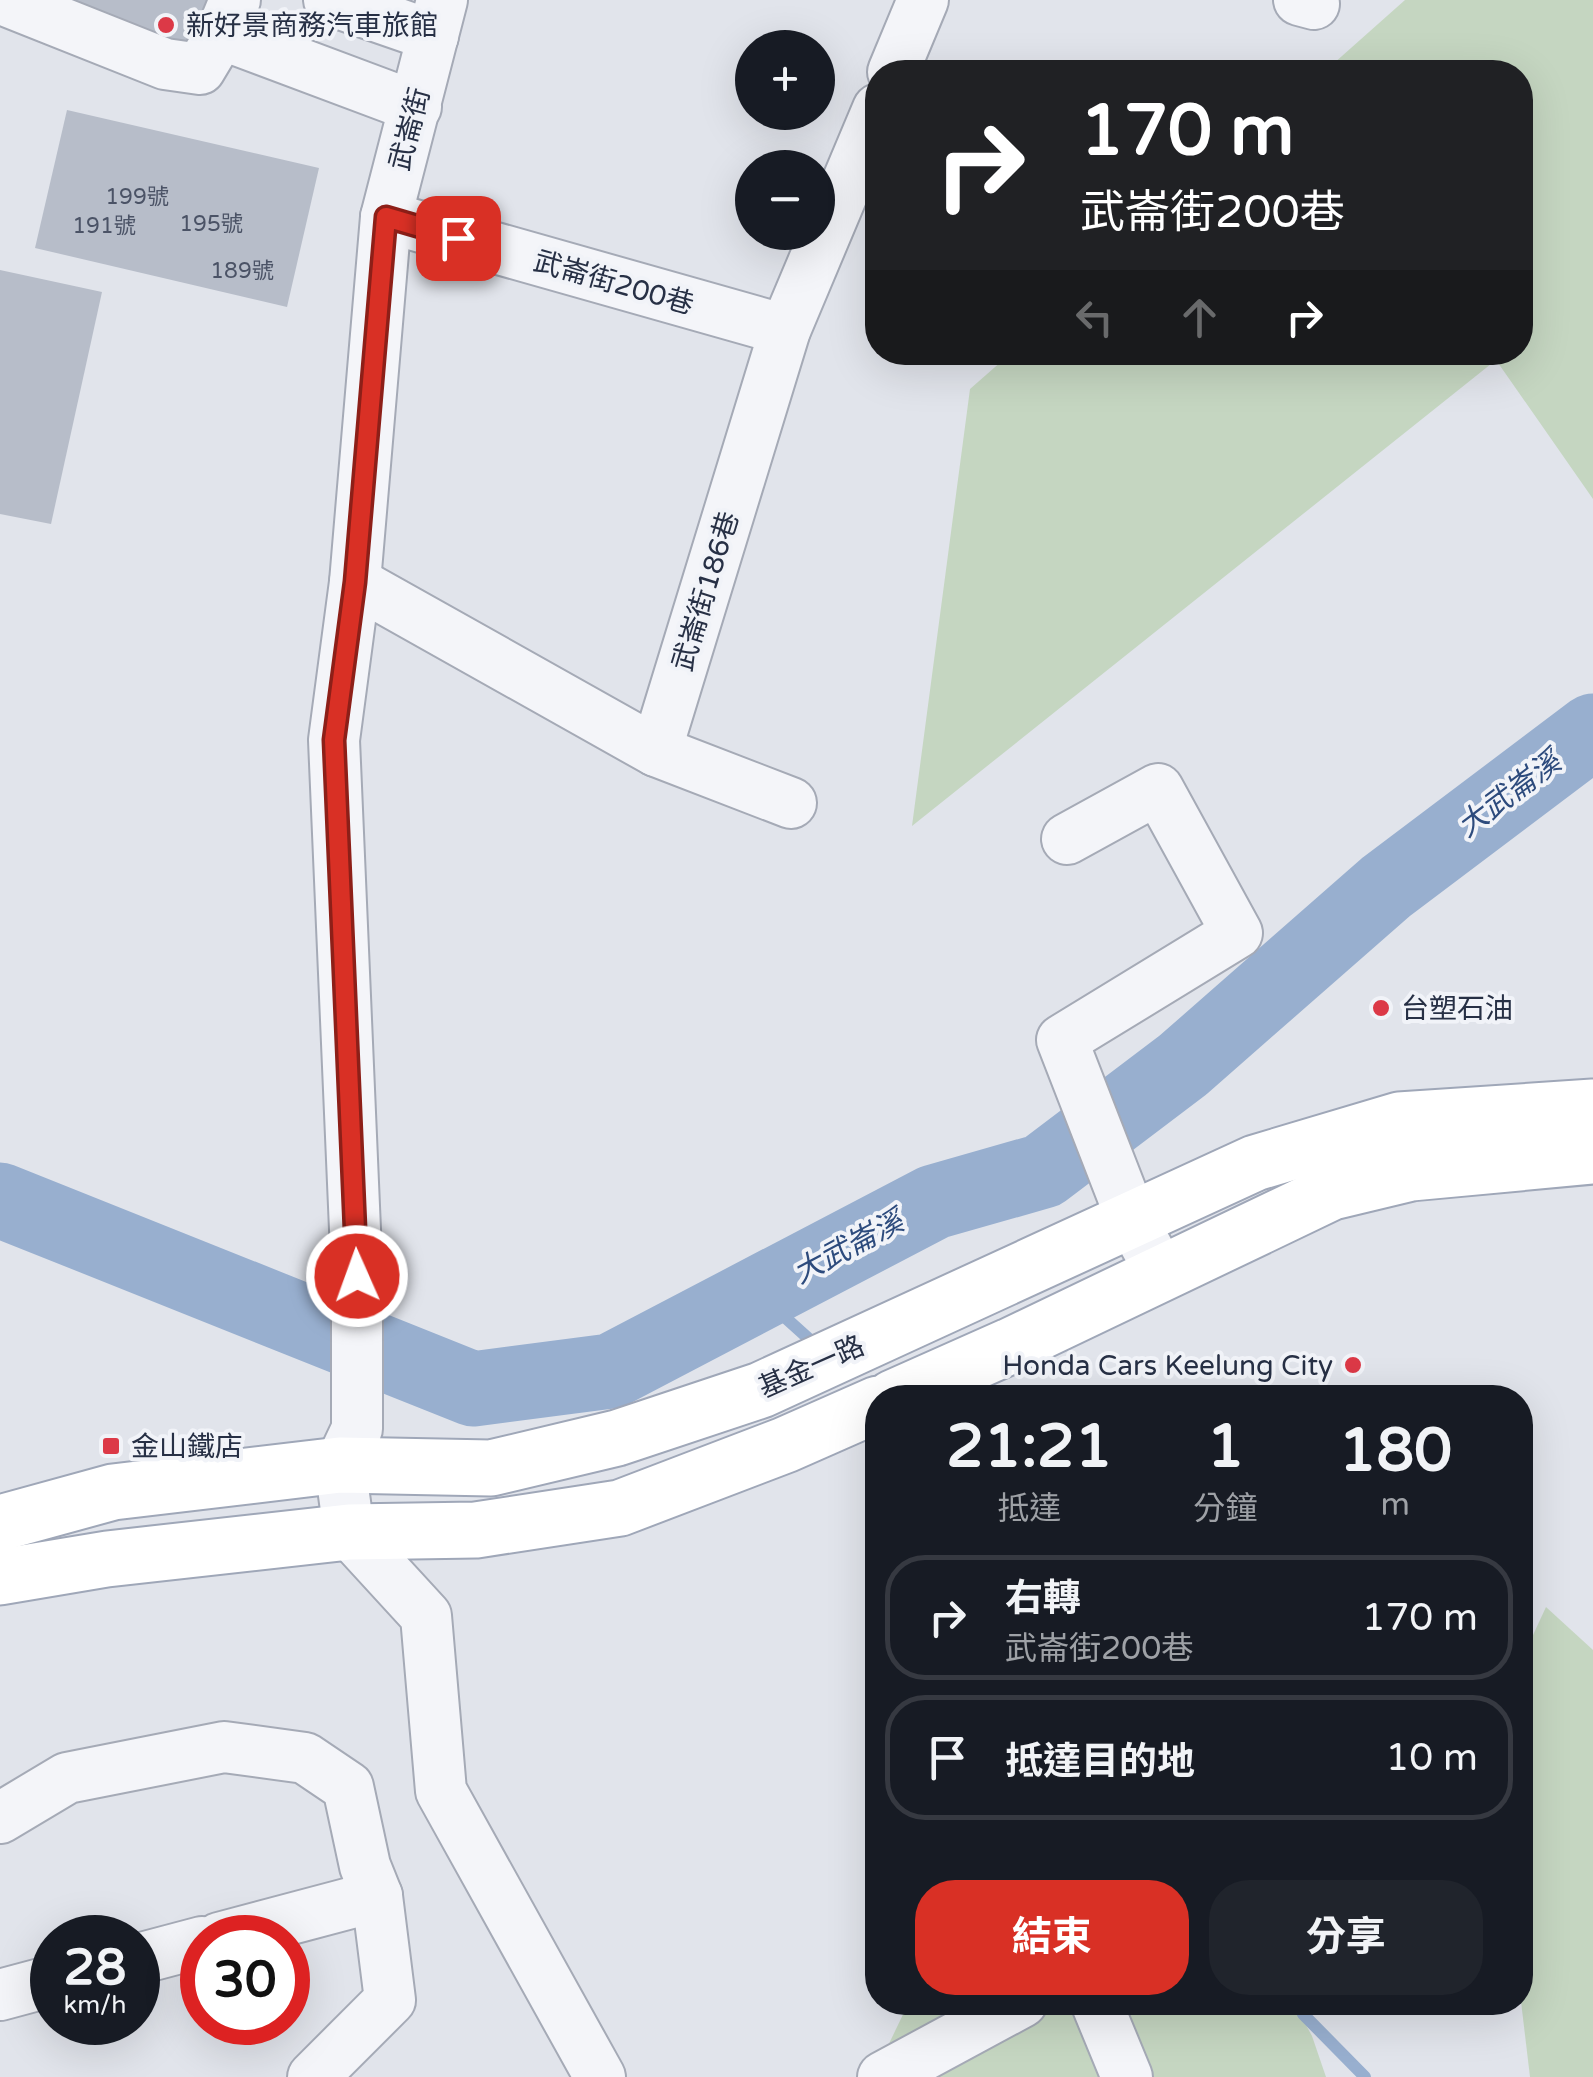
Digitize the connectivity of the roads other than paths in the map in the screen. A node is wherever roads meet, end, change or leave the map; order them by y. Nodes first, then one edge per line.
1 (4, 0) edge
2 (328, 0) edge
3 (923, 0) edge
4 (228, 17) edge
5 (437, 18) edge
6 (897, 60) edge
7 (416, 107) junction
8 (865, 139) edge
9 (386, 217) junction
10 (785, 330) junction
11 (355, 582) junction
12 (656, 751) junction
13 (792, 803) dead end
14 (1066, 839) dead end
15 (1593, 1107) edge
16 (1593, 1156) edge
17 (1132, 1220) junction
18 (1161, 1274) junction
19 (921, 1385) edge
20 (865, 1410) edge
21 (348, 1447) junction
22 (0, 1523) edge
23 (349, 1532) junction
24 (0, 1578) edge
25 (0, 1818) edge
26 (377, 1896) junction
27 (306, 1915) edge
28 (30, 1988) edge
29 (0, 1995) edge
30 (998, 2015) edge
31 (1102, 2015) edge
32 (313, 2077) edge
33 (600, 2077) edge
34 (883, 2077) edge
35 (1128, 2077) edge

1 - 4 street
2 - 5 street
3 - 6 street
4 - 7 street
5 - 7 street, 武崙街
7 - 9 street, 武崙街
8 - 10 street, 武崙街186巷
9 - 10 street, 武崙街200巷
9 - 11 street, 武崙街
10 - 12 street, 武崙街186巷
11 - 12 street
11 - 21 street, 武崙街
12 - 13 street
14 - 17 street
15 - 17 main road, 基金一路
16 - 18 main road
17 - 18 street
17 - 21 main road, 基金一路
18 - 19 main road
20 - 23 main road
21 - 22 main road, 基金一路
21 - 23 street, 武崙街
23 - 24 main road
23 - 33 street
25 - 26 street
26 - 27 street
26 - 32 street
28 - 29 street
30 - 34 street
31 - 35 street

